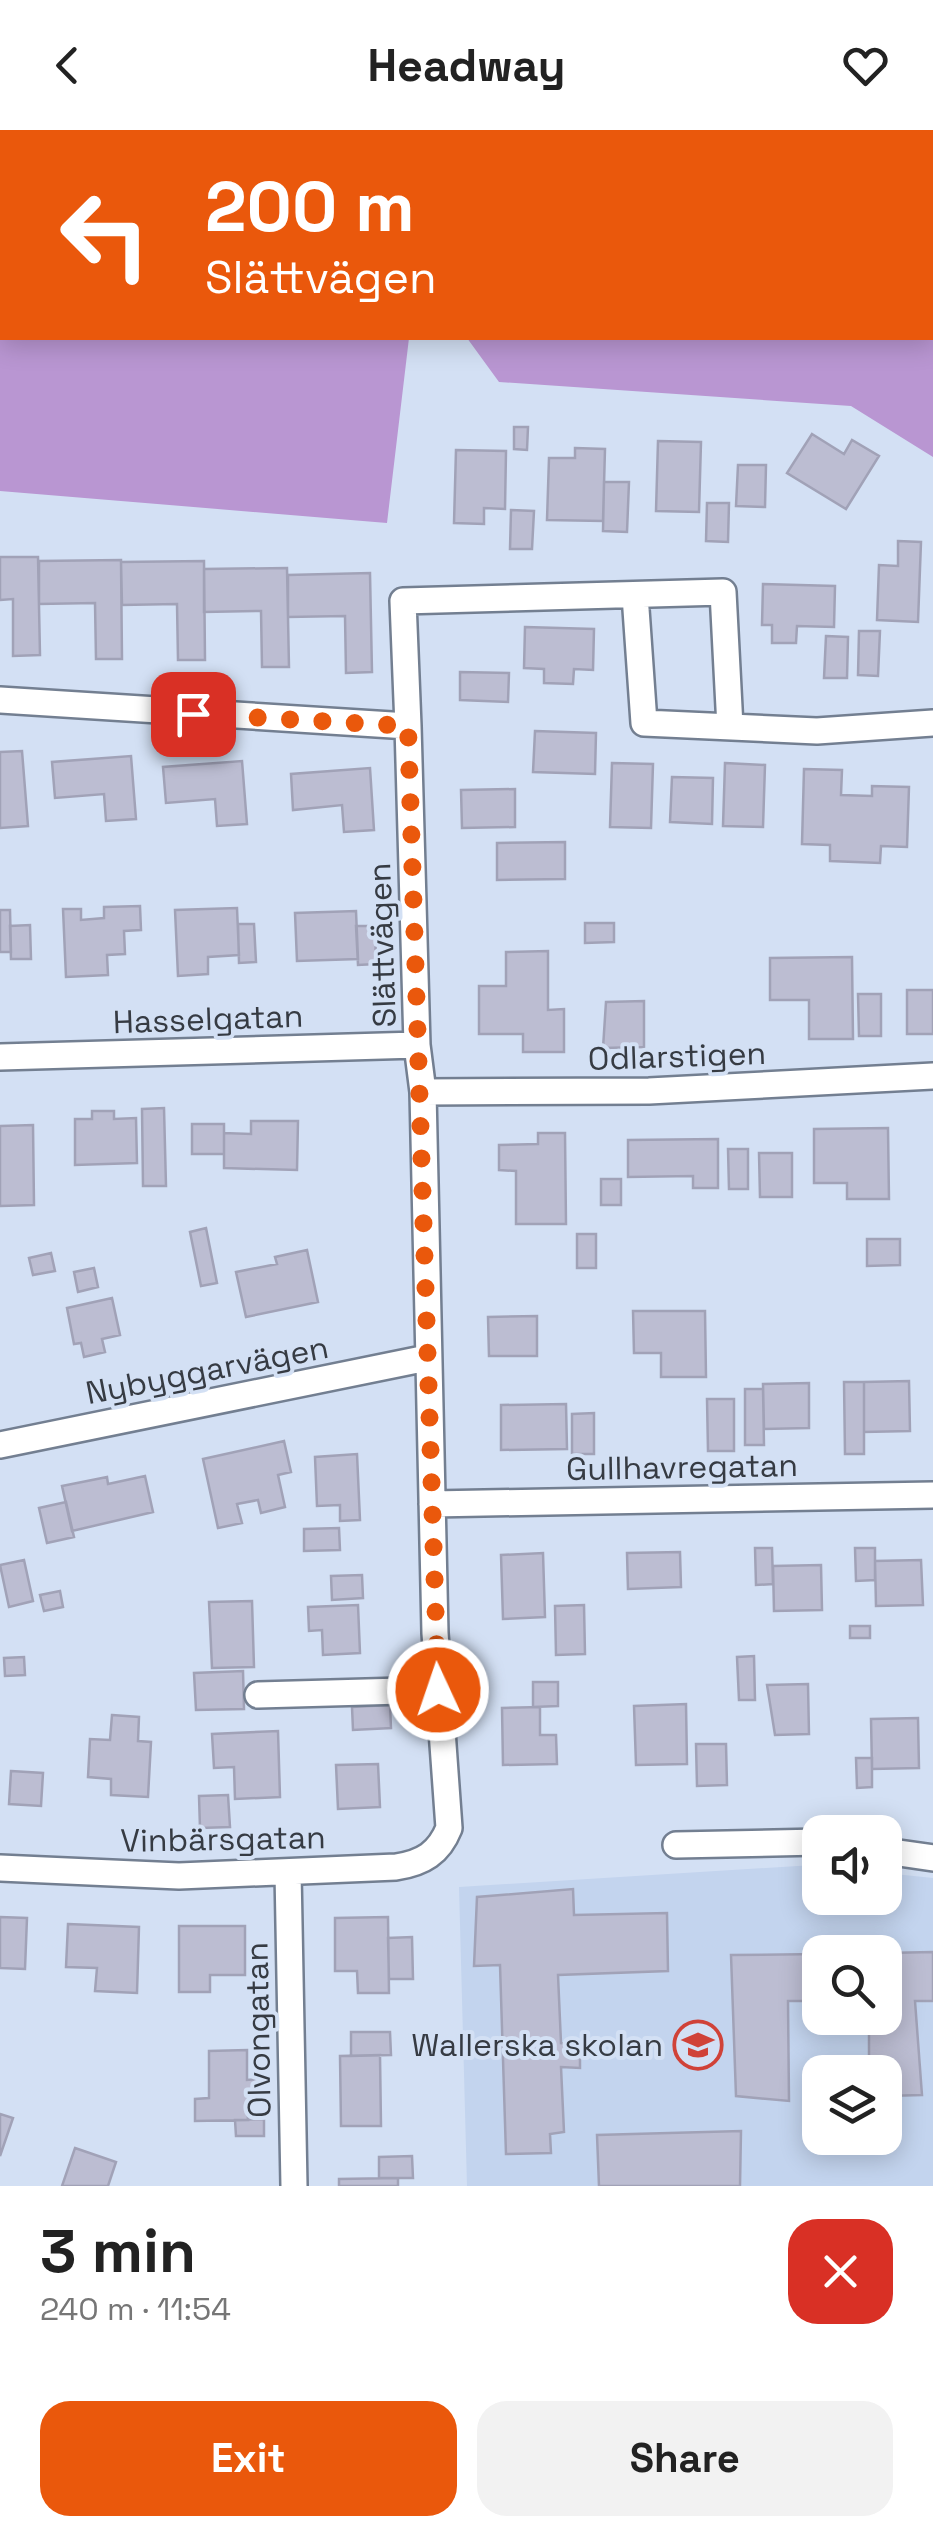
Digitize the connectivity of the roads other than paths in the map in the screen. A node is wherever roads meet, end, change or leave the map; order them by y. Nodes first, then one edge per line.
1 (635, 594) junction
2 (0, 700) edge
3 (933, 723) edge
4 (408, 726) junction
5 (730, 728) junction
6 (417, 1045) junction
7 (0, 1057) edge
8 (933, 1076) edge
9 (422, 1092) junction
10 (428, 1358) junction
11 (0, 1446) edge
12 (933, 1496) edge
13 (432, 1504) junction
14 (438, 1690) junction
15 (258, 1694) dead end
16 (802, 1842) edge
17 (676, 1844) dead end
18 (441, 1846) joint
19 (902, 1853) edge
20 (933, 1858) edge
21 (0, 1868) edge
22 (288, 1872) junction
23 (294, 2186) edge

1 - 4 street, Slättvägen
1 - 5 street
1 - 5 street
2 - 4 street
3 - 5 street
4 - 6 street, Slättvägen
6 - 7 street, Hasselgatan
6 - 9 street, Slättvägen
8 - 9 street, Odlarstigen
9 - 10 street, Slättvägen
10 - 11 street, Nybyggarvägen
10 - 13 street, Slättvägen
12 - 13 street, Gullhavregatan
13 - 14 street, Slättvägen
14 - 15 street
14 - 18 street, Slättvägen
16 - 17 street
18 - 22 street, Vinbärsgatan
19 - 20 street
21 - 22 street, Vinbärsgatan
22 - 23 street, Olvongatan

